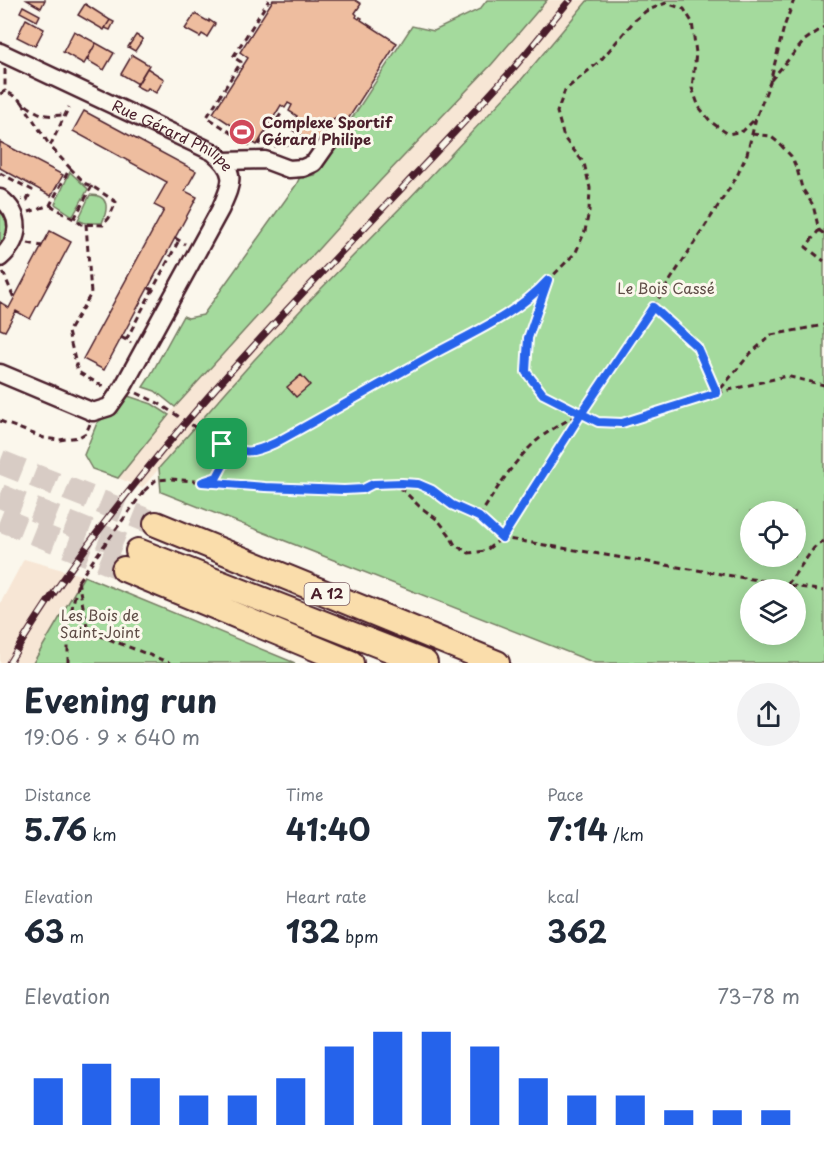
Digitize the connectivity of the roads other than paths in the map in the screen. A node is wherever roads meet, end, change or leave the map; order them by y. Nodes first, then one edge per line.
1 (2, 58) edge
2 (340, 126) dead end
3 (224, 161) junction
4 (0, 198) edge
5 (1, 263) edge
6 (0, 373) edge
7 (156, 524) tunnel mouth
8 (351, 663) edge
9 (425, 663) edge
10 (497, 663) edge

1 - 3 street, Rue Gérard Philipe
2 - 3 street
3 - 6 street, Rue Gérard Philipe
4 - 5 street
7 - 10 highway, A 12
8 - 9 highway, A 12

